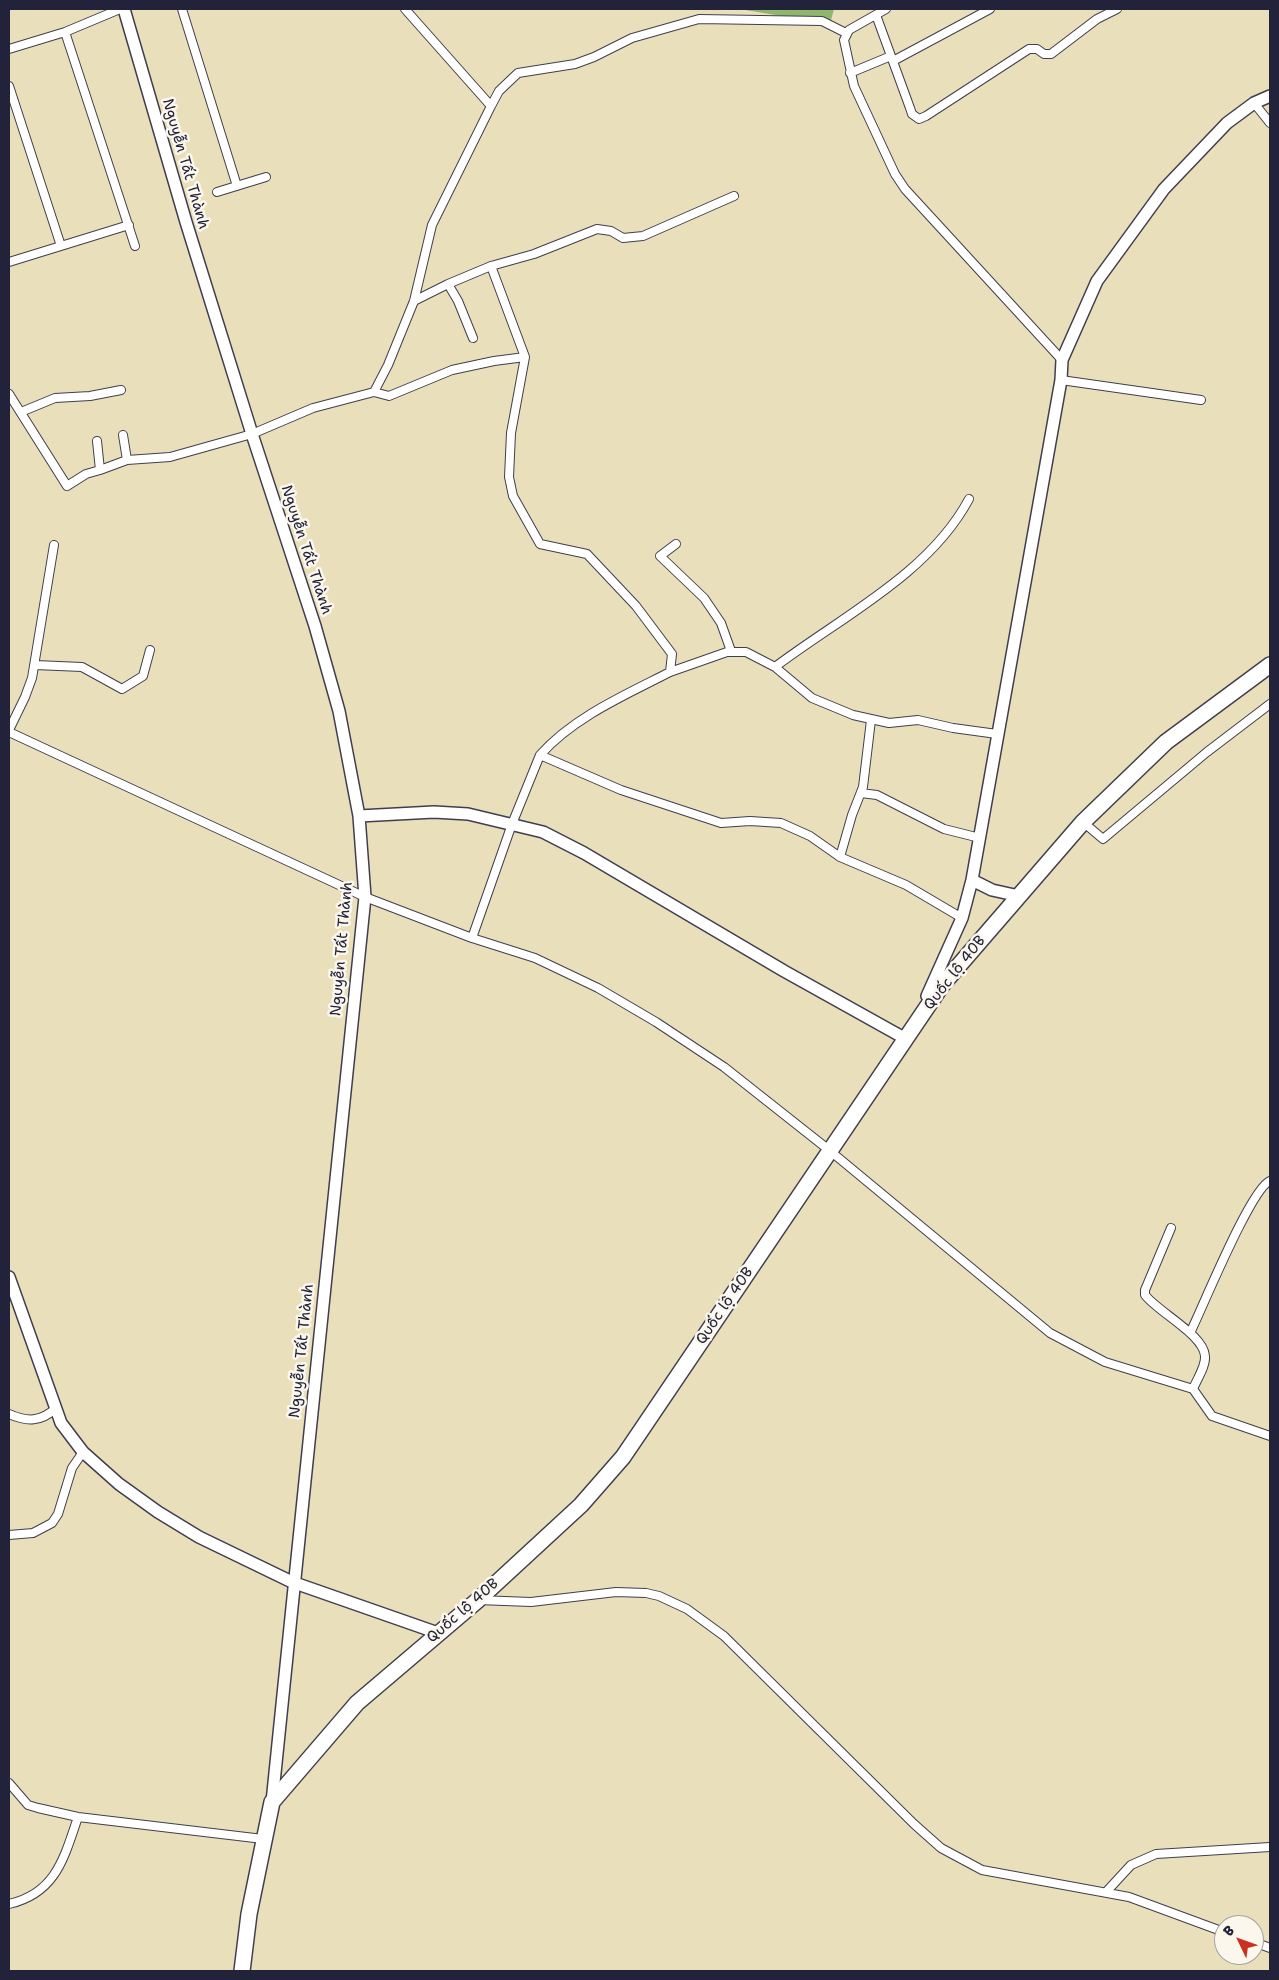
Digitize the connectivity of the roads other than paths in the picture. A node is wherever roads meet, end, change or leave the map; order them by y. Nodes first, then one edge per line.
1 (122, 9) edge
2 (182, 9) edge
3 (405, 9) edge
4 (886, 9) edge
5 (990, 9) edge
6 (1096, 9) edge
7 (1118, 9) edge
8 (876, 15) junction
9 (1101, 17) junction
10 (65, 32) junction
11 (846, 33) junction
12 (9, 49) edge
13 (892, 59) junction
14 (850, 73) junction
15 (9, 86) edge
16 (1270, 96) edge
17 (1254, 103) junction
18 (491, 106) junction
19 (1270, 123) edge
20 (266, 177) dead end
21 (237, 186) junction
22 (216, 192) dead end
23 (734, 196) dead end
24 (129, 225) junction
25 (61, 246) junction
26 (136, 246) dead end
27 (9, 262) edge
28 (491, 266) junction
29 (448, 284) junction
30 (414, 301) junction
31 (473, 338) dead end
32 (526, 357) junction
33 (1062, 360) junction
34 (1061, 380) junction
35 (121, 390) dead end
36 (374, 392) junction
37 (9, 394) edge
38 (1201, 400) dead end
39 (21, 412) junction
40 (252, 434) junction
41 (123, 435) dead end
42 (97, 441) dead end
43 (127, 460) junction
44 (100, 470) junction
45 (968, 499) dead end
46 (676, 544) dead end
47 (54, 545) dead end
48 (150, 650) dead end
49 (731, 652) junction
50 (35, 665) junction
51 (1270, 665) edge
52 (775, 667) junction
53 (670, 672) junction
54 (1270, 704) edge
55 (870, 720) junction
56 (9, 728) edge
57 (997, 734) junction
58 (540, 755) junction
59 (861, 793) junction
60 (359, 816) junction
61 (1084, 822) junction
62 (512, 824) junction
63 (980, 838) junction
64 (840, 857) junction
65 (972, 880) junction
66 (1019, 896) junction
67 (365, 897) junction
68 (962, 918) junction
69 (472, 938) junction
70 (906, 1039) junction
71 (829, 1150) junction
72 (1270, 1181) edge
73 (1171, 1228) dead end
74 (9, 1277) edge
75 (1190, 1334) junction
76 (1193, 1389) junction
77 (56, 1408) junction
78 (9, 1414) edge
79 (1270, 1436) edge
80 (82, 1452) junction
81 (9, 1535) edge
82 (292, 1582) junction
83 (478, 1600) junction
84 (438, 1633) junction
85 (9, 1783) edge
86 (272, 1802) junction
87 (78, 1817) junction
88 (263, 1839) junction
89 (1270, 1847) edge
90 (1107, 1891) junction
91 (9, 1904) edge
92 (1214, 1928) edge
93 (242, 1971) edge

1 - 10 street
1 - 40 main road, Nguyễn Tất Thành
2 - 21 street
3 - 18 street
4 - 8 street
5 - 13 street
6 - 9 street
7 - 9 street
8 - 11 street
8 - 13 street
9 - 13 street
10 - 12 street
10 - 24 street
11 - 14 street
11 - 18 street
13 - 14 street
14 - 33 street
15 - 25 street
16 - 17 main road
17 - 19 street
17 - 33 main road
18 - 30 street
20 - 21 street
21 - 22 street
23 - 28 street
24 - 25 street
24 - 26 street
25 - 27 street
28 - 29 street
28 - 32 street
29 - 30 street
29 - 31 street
30 - 36 street
32 - 36 street
32 - 53 street
33 - 34 main road
34 - 38 street
34 - 57 main road
35 - 39 street
36 - 40 street
37 - 39 street
39 - 44 street
40 - 43 street
40 - 60 main road, Nguyễn Tất Thành
41 - 43 street
42 - 44 street
43 - 44 street
45 - 52 street
46 - 49 street
47 - 50 street
48 - 50 street
49 - 52 street
49 - 53 street
50 - 56 street
51 - 61 highway, Quốc lộ 40B
52 - 55 street
53 - 58 street
54 - 61 street
55 - 57 street
55 - 59 street
56 - 67 street
57 - 63 main road
58 - 62 street
58 - 64 street
59 - 63 street
59 - 64 street
60 - 62 main road
60 - 67 main road, Nguyễn Tất Thành
61 - 66 highway, Quốc lộ 40B
62 - 69 street
62 - 70 main road
63 - 65 main road
64 - 68 street
65 - 66 main road
65 - 68 main road
66 - 70 highway, Quốc lộ 40B
67 - 69 street
67 - 82 main road, Nguyễn Tất Thành
68 - 70 main road
69 - 71 street
70 - 71 highway, Quốc lộ 40B
71 - 76 street
71 - 83 highway, Quốc lộ 40B
72 - 75 street
73 - 75 street
74 - 77 main road
75 - 76 street
76 - 79 street
77 - 78 street
77 - 80 main road
80 - 81 street
80 - 82 main road
82 - 84 main road
82 - 86 main road, Nguyễn Tất Thành
83 - 84 highway, Quốc lộ 40B
83 - 90 street
84 - 86 highway, Quốc lộ 40B
85 - 87 street
86 - 88 highway, Quốc lộ 40B
87 - 88 street
87 - 91 street
88 - 93 highway, Quốc lộ 40B
89 - 90 street
90 - 92 street

